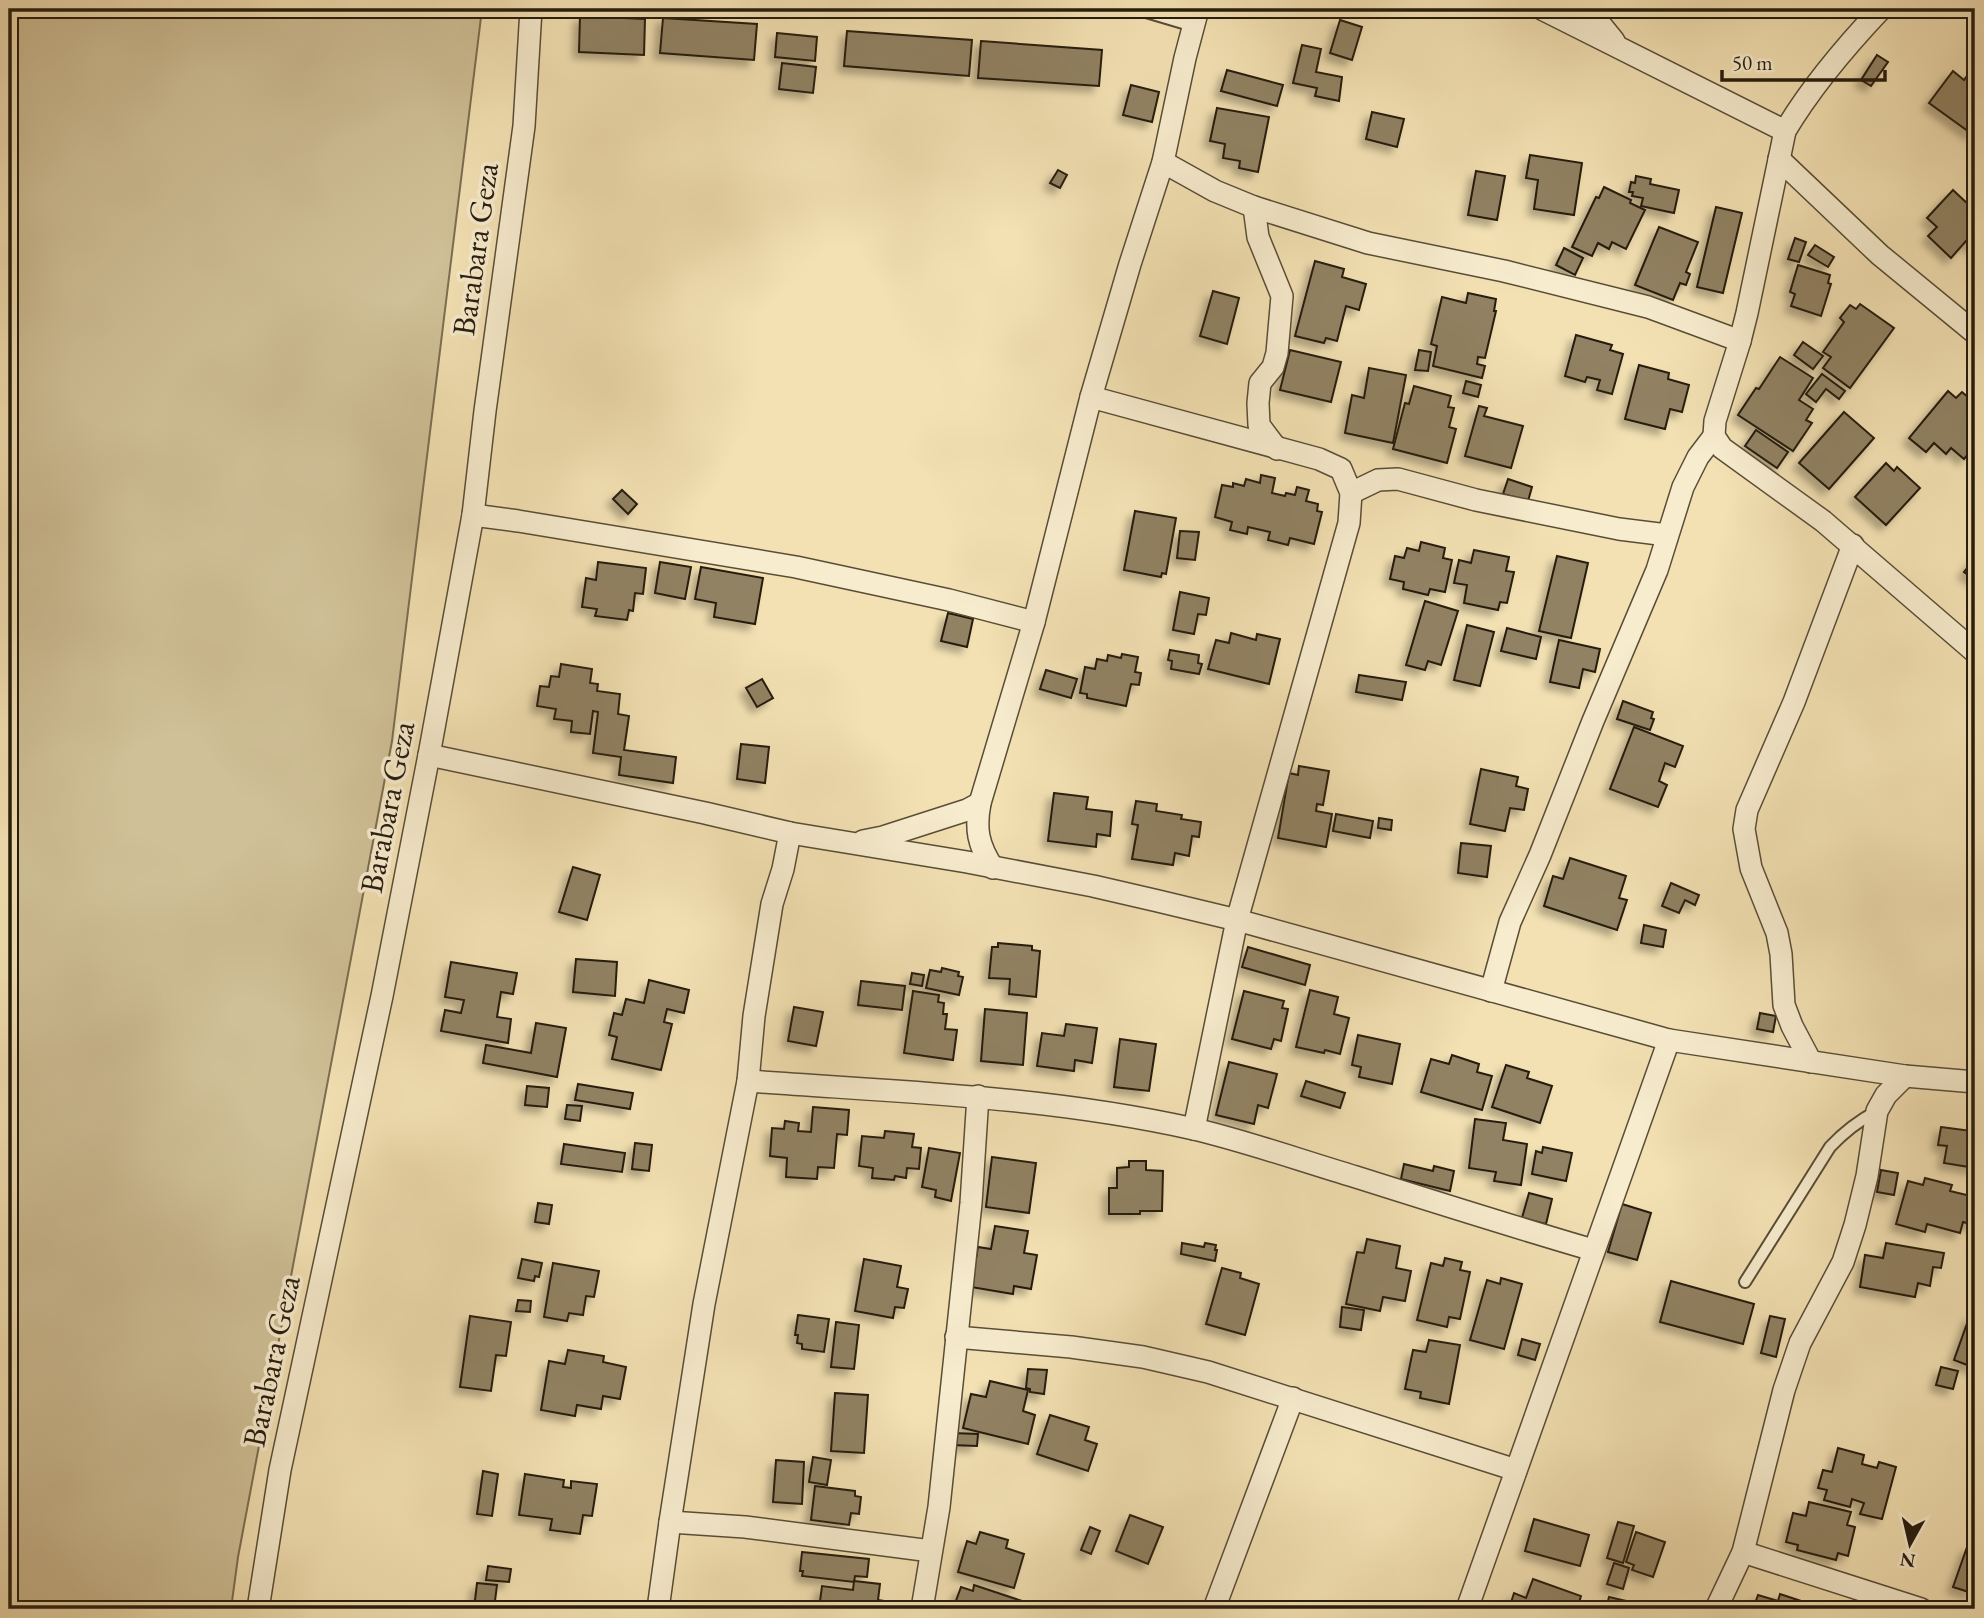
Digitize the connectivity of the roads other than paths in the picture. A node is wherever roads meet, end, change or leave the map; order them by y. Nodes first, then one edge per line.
1 (531, 9) edge
2 (1136, 9) edge
3 (1542, 9) edge
4 (1588, 9) edge
5 (1881, 9) edge
6 (1196, 17) edge
7 (1620, 48) junction
8 (1785, 131) junction
9 (1779, 159) junction
10 (1163, 162) junction
11 (1254, 208) junction
12 (1975, 333) edge
13 (1740, 341) junction
14 (1091, 397) junction
15 (1714, 436) junction
16 (1277, 449) junction
17 (1351, 493) junction
18 (473, 515) junction
19 (1667, 535) junction
20 (1853, 545) junction
21 (1034, 622) junction
22 (1975, 652) edge
23 (429, 755) junction
24 (980, 803) junction
25 (790, 833) junction
26 (851, 843) junction
27 (993, 868) junction
28 (1237, 920) junction
29 (1490, 991) junction
30 (1669, 1040) junction
31 (1811, 1062) junction
32 (1905, 1076) junction
33 (748, 1081) junction
34 (1975, 1082) edge
35 (978, 1096) junction
36 (1877, 1111) junction
37 (1194, 1129) junction
38 (1593, 1250) junction
39 (1745, 1282) dead end
40 (956, 1337) junction
41 (1293, 1398) junction
42 (1516, 1470) junction
43 (670, 1522) junction
44 (931, 1551) junction
45 (1743, 1552) junction
46 (258, 1609) edge
47 (658, 1609) edge
48 (922, 1609) edge
49 (1214, 1609) edge
50 (1467, 1609) edge
51 (1716, 1609) edge
52 (1921, 1609) edge

1 - 18 street, Barabara Geza
2 - 6 lane
3 - 7 street
4 - 7 street
5 - 8 street
6 - 10 street
7 - 8 street
8 - 9 street
9 - 12 street
9 - 13 street
10 - 11 street
10 - 14 street
11 - 13 street
11 - 16 street
13 - 15 street
14 - 16 street
14 - 21 street
15 - 19 street
15 - 20 street
16 - 17 street
17 - 19 street
17 - 28 street
18 - 21 street
18 - 23 street, Barabara Geza
19 - 29 street
20 - 22 street
20 - 31 street
21 - 24 street
23 - 25 street
23 - 46 street, Barabara Geza
24 - 26 street
24 - 27 street
25 - 26 street
25 - 33 street
26 - 27 street
27 - 28 street
28 - 29 street
28 - 37 street
29 - 30 street
30 - 31 street
30 - 38 street
31 - 32 street
32 - 34 street
32 - 36 street
33 - 35 street
33 - 43 street
35 - 37 street
35 - 40 street
36 - 39 lane
36 - 45 street
37 - 38 street
38 - 42 street
40 - 41 street
40 - 44 street
41 - 42 street
41 - 49 street
42 - 50 street
43 - 44 street
43 - 47 street
44 - 48 street
45 - 51 street
45 - 52 street

